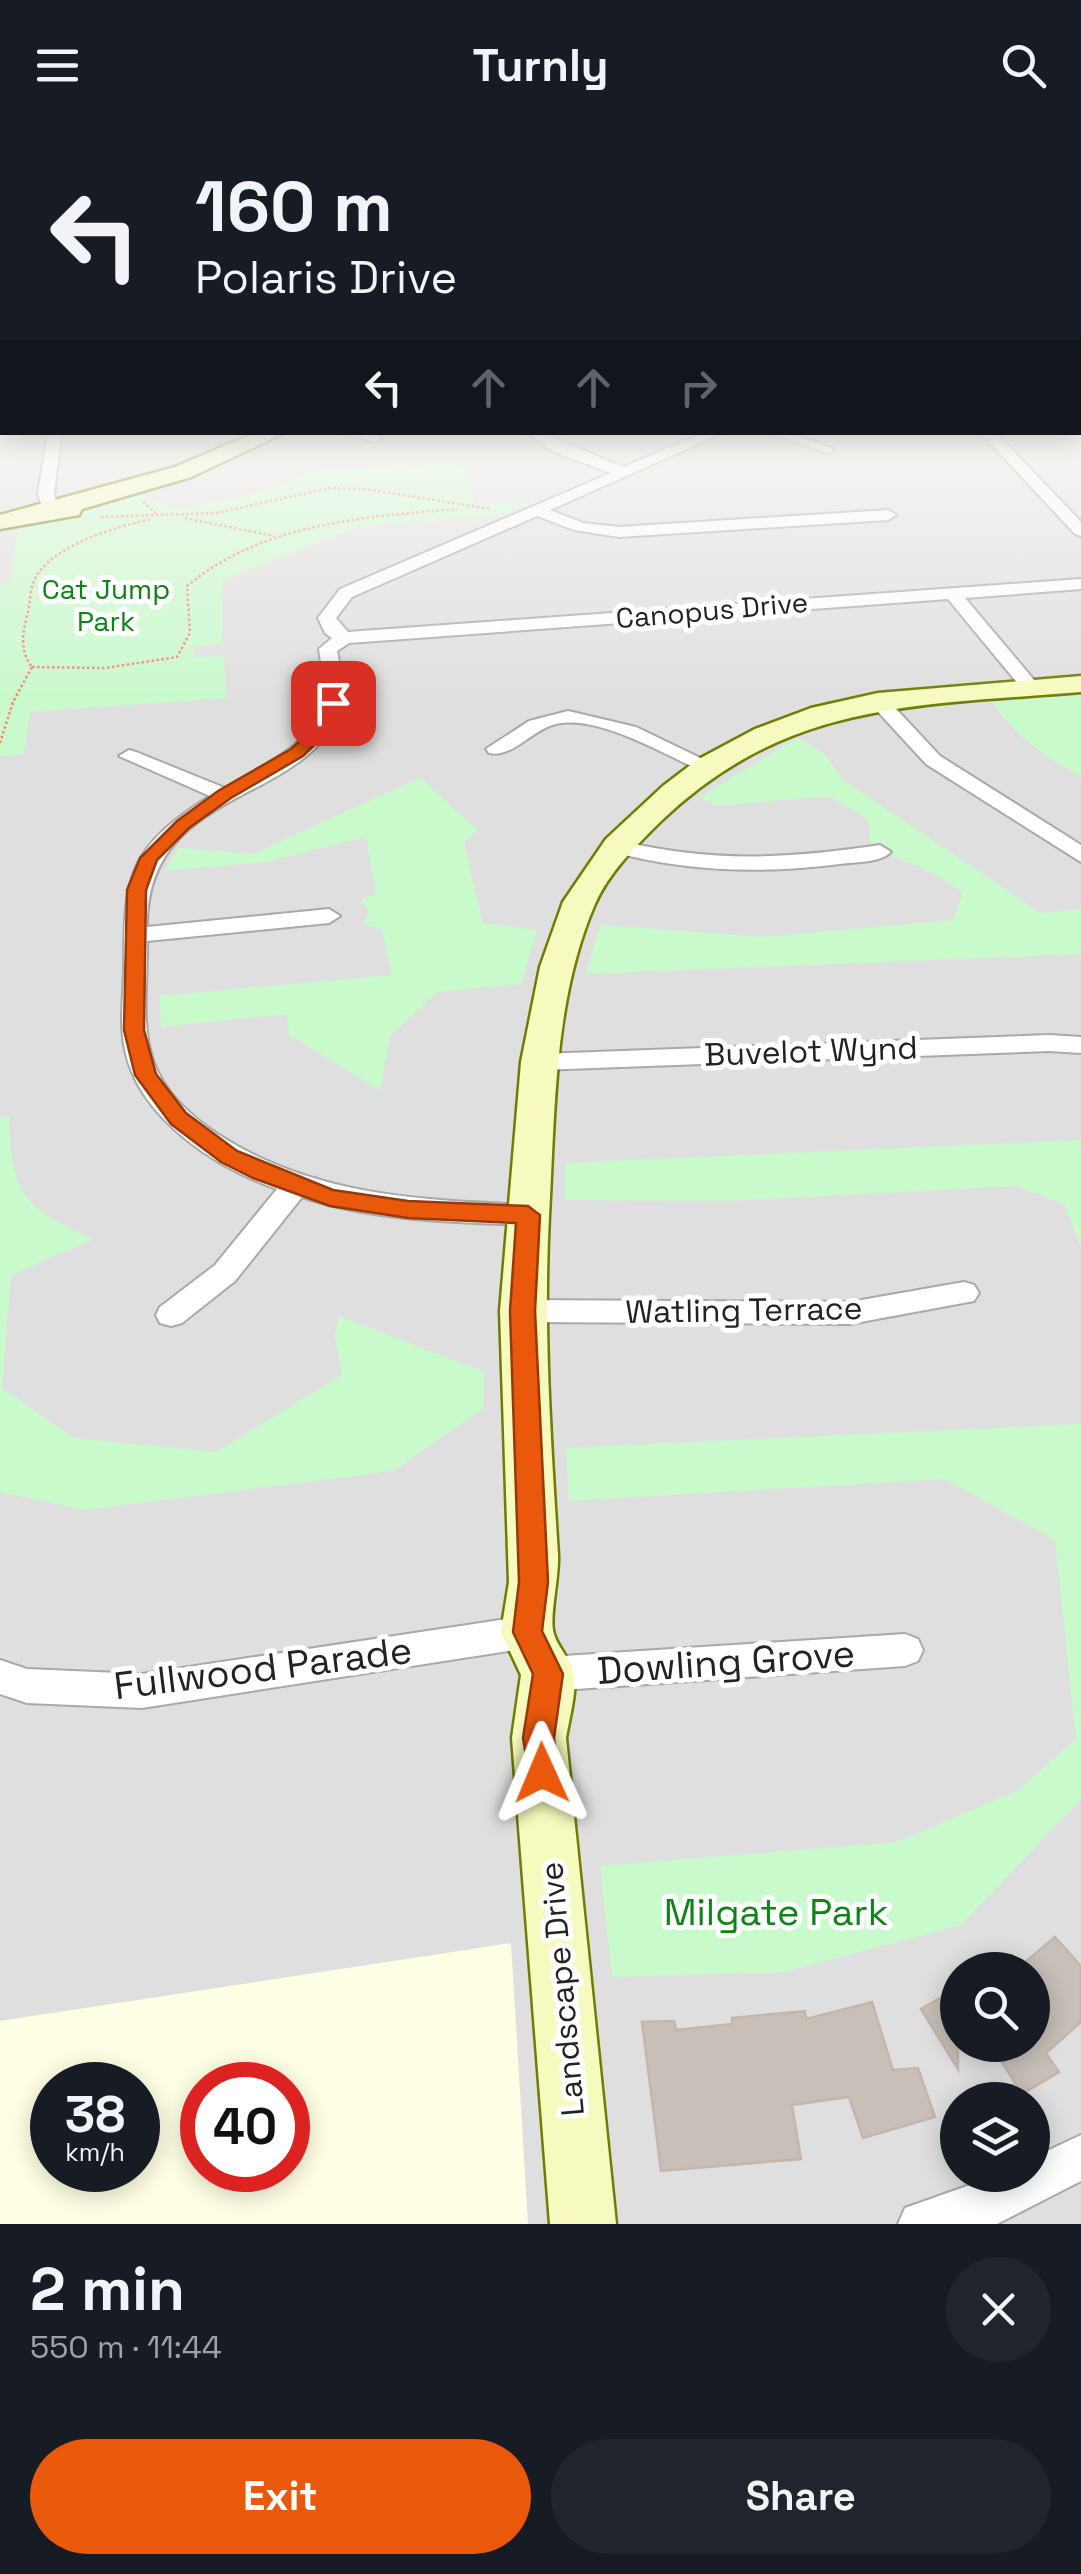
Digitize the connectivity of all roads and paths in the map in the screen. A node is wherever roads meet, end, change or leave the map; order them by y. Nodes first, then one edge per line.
1 (64, 507) edge
2 (247, 507) edge
3 (449, 507) edge
4 (543, 507) edge
5 (1058, 507) edge
6 (56, 509) junction
7 (457, 509) junction
8 (535, 510) junction
9 (888, 515) dead end
10 (162, 517) junction
11 (181, 517) junction
12 (0, 522) edge
13 (1081, 531) edge
14 (278, 536) junction
15 (1081, 584) edge
16 (952, 593) junction
17 (344, 638) junction
18 (32, 667) junction
19 (1081, 684) edge
20 (1031, 688) junction
21 (878, 701) junction
22 (0, 743) edge
23 (496, 750) dead end
24 (129, 756) dead end
25 (706, 766) junction
26 (224, 794) junction
27 (617, 846) junction
28 (880, 852) dead end
29 (1081, 855) edge
30 (329, 916) dead end
31 (137, 935) junction
32 (1081, 1045) edge
33 (540, 1062) junction
34 (294, 1187) junction
35 (528, 1215) junction
36 (964, 1293) dead end
37 (522, 1311) junction
38 (171, 1315) dead end
39 (905, 1650) dead end
40 (538, 1653) junction
41 (0, 1677) edge
42 (1081, 2157) edge
43 (584, 2224) edge
44 (922, 2224) edge

1 - 6 street
2 - 11 path
3 - 7 path
4 - 8 street
5 - 13 street
6 - 10 path
6 - 12 street
7 - 8 path
7 - 14 path
8 - 9 street
8 - 17 street
10 - 11 path
10 - 18 path
11 - 14 path
14 - 18 path
15 - 16 street, Canopus Drive
16 - 17 street, Canopus Drive
16 - 20 street
17 - 26 street
18 - 22 path
19 - 20 street, Landscape Drive
20 - 21 street, Landscape Drive
21 - 25 street, Landscape Drive
21 - 29 street
23 - 25 street
24 - 26 street
25 - 27 street, Landscape Drive
26 - 31 street
27 - 28 street
27 - 33 street, Landscape Drive
30 - 31 street
31 - 34 street
32 - 33 street, Buvelot Wynd
33 - 35 street, Landscape Drive
34 - 35 street
34 - 38 street
35 - 37 street, Landscape Drive
36 - 37 street, Watling Terrace
37 - 40 street, Landscape Drive
39 - 40 street, Dowling Grove
40 - 41 street, Fullwood Parade
40 - 43 street, Landscape Drive
42 - 44 street

